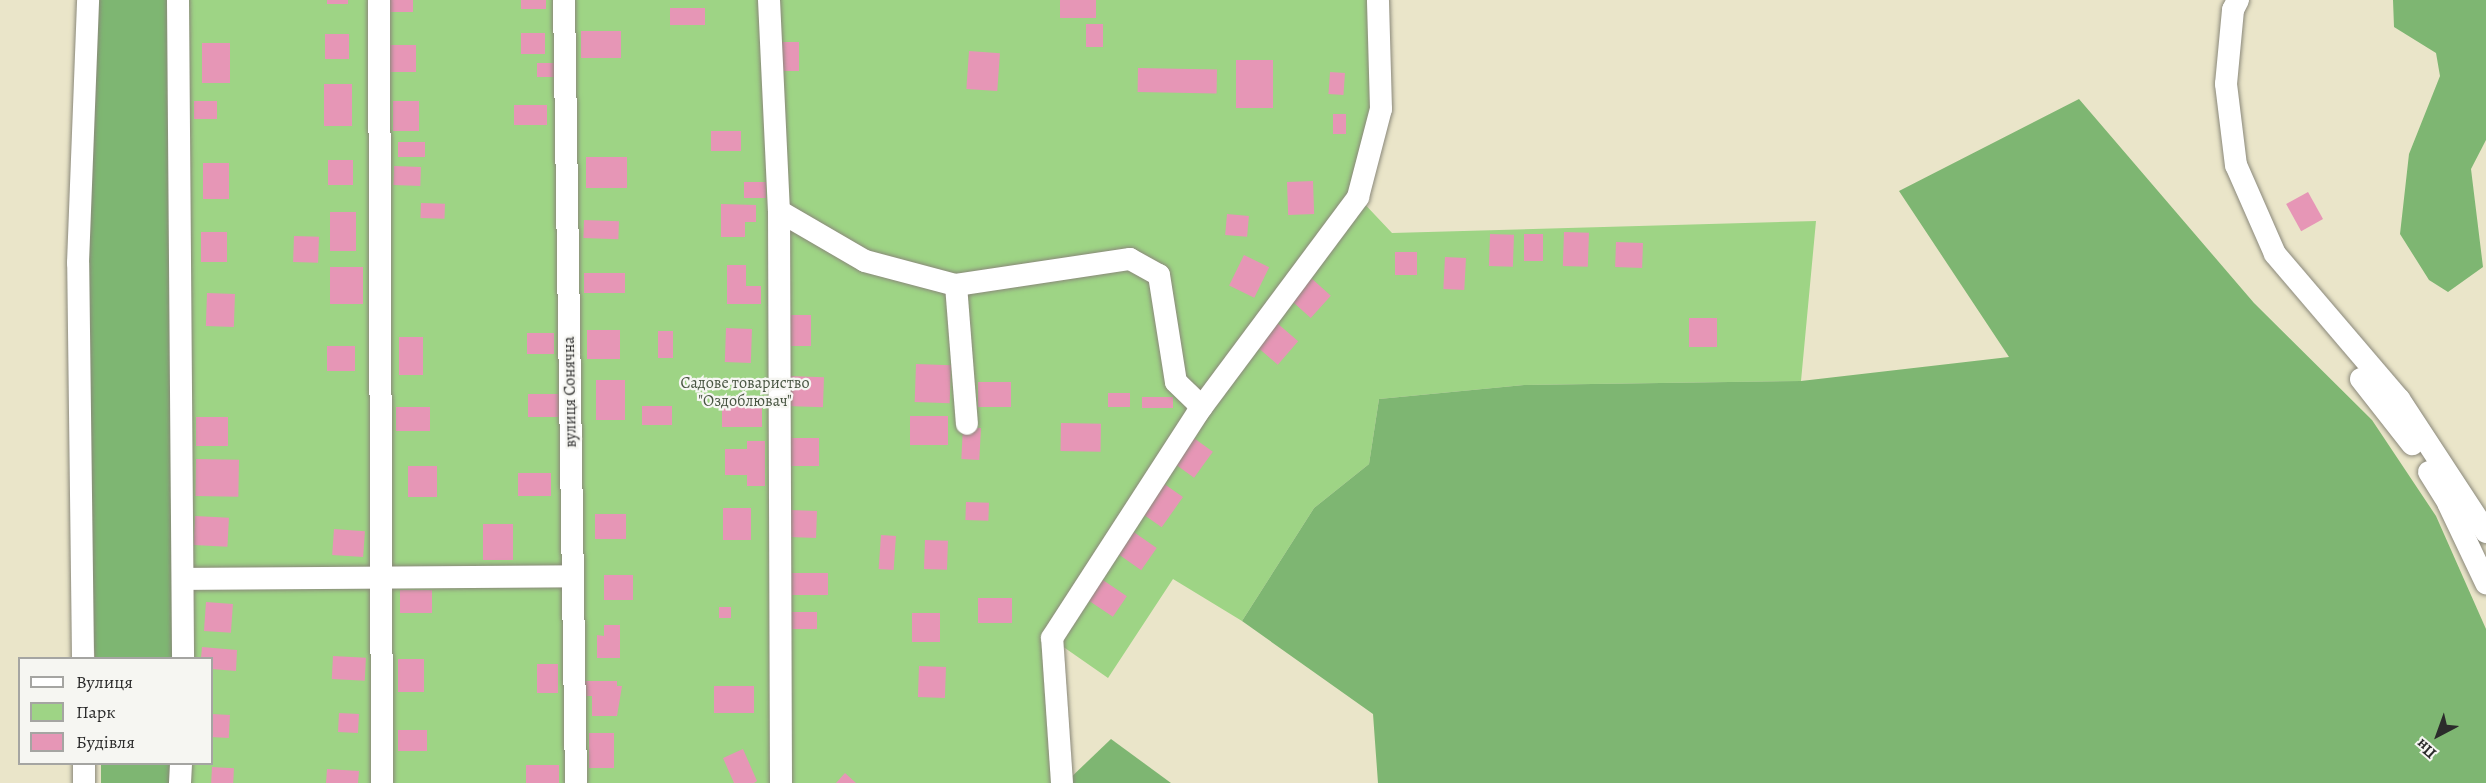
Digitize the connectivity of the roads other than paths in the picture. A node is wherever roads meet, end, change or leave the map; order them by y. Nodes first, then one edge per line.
1 (88, 0) edge
2 (178, 0) edge
3 (379, 0) edge
4 (564, 0) edge
5 (769, 0) edge
6 (1378, 0) edge
7 (2238, 0) edge
8 (779, 211) junction
9 (956, 285) junction
10 (2361, 379) dead end
11 (1202, 407) junction
12 (968, 424) dead end
13 (2486, 532) edge
14 (381, 576) junction
15 (572, 576) junction
16 (184, 579) junction
17 (2486, 584) edge
18 (83, 657) edge
19 (183, 657) edge
20 (84, 765) edge
21 (181, 765) edge
22 (84, 783) edge
23 (180, 783) edge
24 (382, 783) edge
25 (576, 783) edge
26 (781, 783) edge
27 (1062, 783) edge

1 - 18 street
2 - 16 street
3 - 14 street
4 - 15 street, вулиця Сонячна
5 - 8 street
6 - 11 street
7 - 13 street
8 - 9 street
8 - 26 street
9 - 11 street
9 - 12 street
10 - 17 street
11 - 27 street
14 - 15 street
14 - 16 street
14 - 24 street
15 - 25 street, вулиця Сонячна
16 - 19 street
20 - 22 street
21 - 23 street

